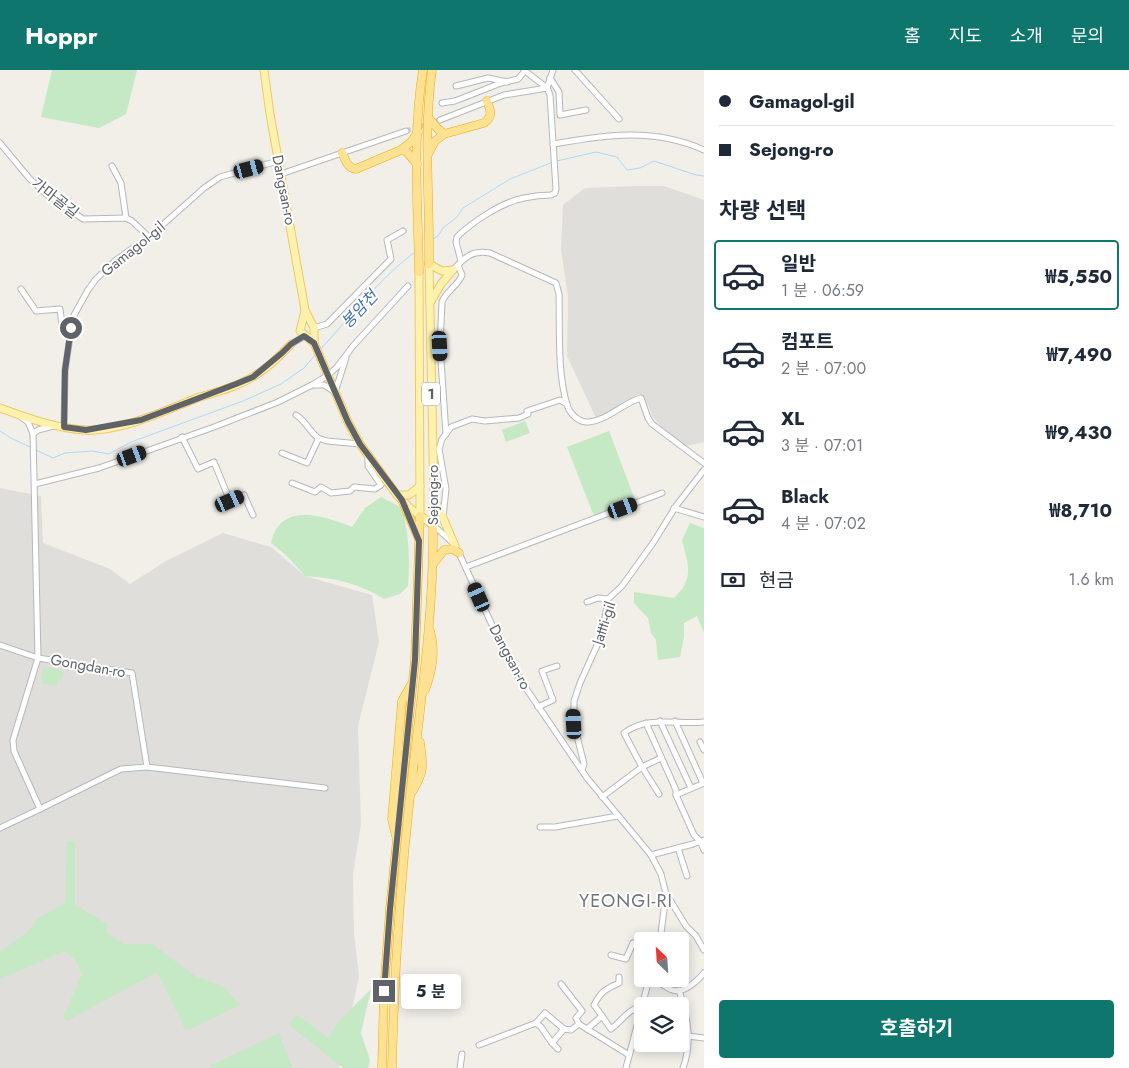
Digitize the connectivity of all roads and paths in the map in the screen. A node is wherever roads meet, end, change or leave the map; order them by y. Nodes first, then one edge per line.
1 (264, 70) edge
2 (423, 70) edge
3 (432, 70) edge
4 (553, 70) edge
5 (575, 70) edge
6 (524, 71) edge
7 (550, 78) junction
8 (508, 82) junction
9 (456, 86) dead end
10 (547, 88) junction
11 (484, 90) junction
12 (487, 101) junction
13 (442, 104) dead end
14 (586, 110) dead end
15 (428, 117) junction
16 (619, 119) dead end
17 (440, 120) tunnel mouth
18 (406, 131) tunnel mouth
19 (418, 132) junction
20 (444, 134) junction
21 (0, 143) edge
22 (553, 146) junction
23 (401, 150) junction
24 (704, 150) edge
25 (342, 153) junction
26 (427, 156) junction
27 (278, 161) junction
28 (417, 165) junction
29 (112, 166) dead end
30 (281, 174) junction
31 (126, 218) junction
32 (403, 231) dead end
33 (148, 237) junction
34 (429, 264) junction
35 (457, 265) junction
36 (419, 272) joint
37 (408, 286) dead end
38 (21, 289) dead end
39 (428, 304) junction
40 (305, 310) junction
41 (313, 328) junction
42 (302, 330) junction
43 (69, 336) junction
44 (314, 343) junction
45 (291, 344) joint
46 (347, 355) junction
47 (326, 374) junction
48 (312, 385) junction
49 (335, 392) junction
50 (567, 404) junction
51 (0, 408) edge
52 (18, 415) junction
53 (296, 415) dead end
54 (60, 426) junction
55 (446, 434) junction
56 (33, 435) junction
57 (182, 437) junction
58 (318, 438) junction
59 (360, 444) junction
60 (282, 453) dead end
61 (368, 454) junction
62 (704, 463) edge
63 (704, 470) edge
64 (292, 483) dead end
65 (35, 484) junction
66 (420, 486) junction
67 (662, 493) dead end
68 (399, 498) junction
69 (434, 500) junction
70 (674, 508) junction
71 (253, 515) dead end
72 (420, 516) junction
73 (442, 517) junction
74 (704, 517) edge
75 (432, 525) junction
76 (419, 541) junction
77 (457, 549) junction
78 (433, 564) junction
79 (466, 567) junction
80 (608, 599) junction
81 (587, 602) dead end
82 (0, 645) edge
83 (38, 658) junction
84 (557, 666) dead end
85 (538, 706) junction
86 (660, 721) junction
87 (675, 721) junction
88 (704, 722) edge
89 (646, 723) junction
90 (700, 742) dead end
91 (704, 750) edge
92 (661, 758) junction
93 (147, 767) junction
94 (642, 767) junction
95 (582, 770) junction
96 (704, 783) edge
97 (325, 788) dead end
98 (691, 788) junction
99 (659, 794) dead end
100 (676, 795) junction
101 (602, 797) junction
102 (40, 809) junction
103 (618, 816) junction
104 (540, 827) dead end
105 (0, 828) edge
106 (702, 841) edge
107 (678, 848) junction
108 (704, 850) edge
109 (651, 856) junction
110 (687, 876) dead end
111 (666, 894) junction
112 (661, 932) edge
113 (634, 944) edge
114 (704, 950) edge
115 (611, 955) dead end
116 (704, 973) edge
117 (619, 977) dead end
118 (562, 984) dead end
119 (669, 988) edge
120 (678, 990) junction
121 (680, 997) edge
122 (634, 1009) edge
123 (602, 1016) junction
124 (536, 1023) junction
125 (579, 1024) junction
126 (564, 1029) junction
127 (587, 1029) junction
128 (612, 1029) junction
129 (689, 1036) edge
130 (704, 1038) edge
131 (604, 1040) junction
132 (634, 1041) edge
133 (552, 1043) junction
134 (480, 1045) dead end
135 (558, 1049) dead end
136 (687, 1052) edge
137 (462, 1054) dead end
138 (629, 1055) junction
139 (626, 1066) edge
140 (382, 1068) edge
141 (392, 1068) edge
142 (460, 1068) edge
143 (633, 1068) edge
144 (683, 1068) edge

1 - 27 main road, Dangsan-ro
2 - 19 highway, Sejong-ro / 1
3 - 15 highway, Sejong-ro / 1
4 - 7 street
5 - 16 street
6 - 8 street
6 - 10 street
7 - 10 street
7 - 14 street
8 - 9 street
8 - 11 street
10 - 12 street
10 - 22 street
11 - 12 street
11 - 13 street
12 - 17 street
12 - 20 highway
15 - 20 highway
15 - 26 highway, Sejong-ro / 1
18 - 25 street
19 - 23 highway
19 - 28 highway, Sejong-ro / 1
20 - 26 highway
21 - 31 street, 가마골길
22 - 24 street
22 - 35 street
23 - 25 highway
23 - 28 highway
25 - 30 street
26 - 34 highway, Sejong-ro / 1
27 - 30 main road, Dangsan-ro
27 - 33 street, Gamagol-gil
28 - 36 highway, Sejong-ro / 1
29 - 31 street
30 - 40 main road, Dangsan-ro
31 - 33 street
32 - 41 street
33 - 43 street, Gamagol-gil
34 - 35 main road
34 - 39 main road, Sejong-ro / 1
35 - 39 main road
35 - 50 street
35 - 55 street
36 - 66 main road, Sejong-ro / 1
37 - 46 street
38 - 43 street
39 - 69 main road, Sejong-ro / 1
40 - 41 main road, Dangsan-ro
40 - 42 main road
41 - 42 main road
41 - 42 main road
41 - 44 main road, Dangsan-ro
42 - 44 main road
42 - 45 street
43 - 54 street, Gamagol-gil
44 - 47 main road, Dangsan-ro
45 - 54 main road
46 - 47 street
46 - 49 street
47 - 48 street
47 - 49 main road, Dangsan-ro
48 - 49 street
48 - 57 street
49 - 59 main road, Dangsan-ro
50 - 55 street
50 - 62 street
51 - 52 main road
52 - 54 main road
52 - 56 street
53 - 58 street
54 - 56 street
55 - 73 street
56 - 65 street, Gongdan-ro
57 - 65 street
57 - 71 street
58 - 59 street
58 - 60 street
59 - 61 main road, Dangsan-ro
61 - 64 street, Dangsan-ro
61 - 68 main road, Dangsan-ro
63 - 70 street, Jattti-gil
65 - 83 street, Gongdan-ro
66 - 68 main road
66 - 72 main road, Sejong-ro / 1
67 - 79 street
68 - 72 main road, Dangsan-ro
68 - 76 highway
69 - 73 main road
69 - 75 main road, Sejong-ro / 1
70 - 74 street
70 - 80 street, Jattti-gil
72 - 75 main road, Dangsan-ro
72 - 76 highway, Sejong-ro / 1
73 - 77 main road
75 - 77 street, Dangsan-ro
75 - 78 highway, Sejong-ro / 1
76 - 140 highway, Sejong-ro / 1
77 - 78 highway
77 - 79 street, Dangsan-ro
78 - 141 highway, Sejong-ro / 1
79 - 85 street, Dangsan-ro
80 - 81 street
80 - 95 street, Jattti-gil
82 - 83 street, Gongdan-ro
83 - 93 street, Gongdan-ro
83 - 102 street, Gongdan-ro
84 - 85 street
85 - 95 street, Dangsan-ro
86 - 87 street
86 - 89 street
86 - 98 street
87 - 88 street
87 - 96 street
89 - 92 street
89 - 94 street
90 - 91 street
92 - 94 street
92 - 100 street
93 - 97 street
93 - 102 street
94 - 99 street
94 - 101 street
95 - 101 street, Dangsan-ro
96 - 98 street
98 - 100 street
100 - 106 street
101 - 103 street, Dangsan-ro
102 - 105 street
103 - 104 street
103 - 109 street, Dangsan-ro
106 - 107 street
106 - 108 street
107 - 109 street
107 - 110 street
109 - 111 street, Dangsan-ro
111 - 112 street, Dangsan-ro
111 - 114 street
113 - 115 street
116 - 120 street
117 - 123 street
118 - 125 street
119 - 120 street
120 - 121 street
122 - 128 street
123 - 127 street
123 - 128 street
124 - 126 street
124 - 133 street
124 - 134 street
125 - 126 street
125 - 127 street
126 - 133 street
127 - 131 street
128 - 131 street
129 - 130 street
131 - 138 street
132 - 138 street
133 - 135 street
136 - 144 street
137 - 142 street
138 - 139 street
139 - 143 street

